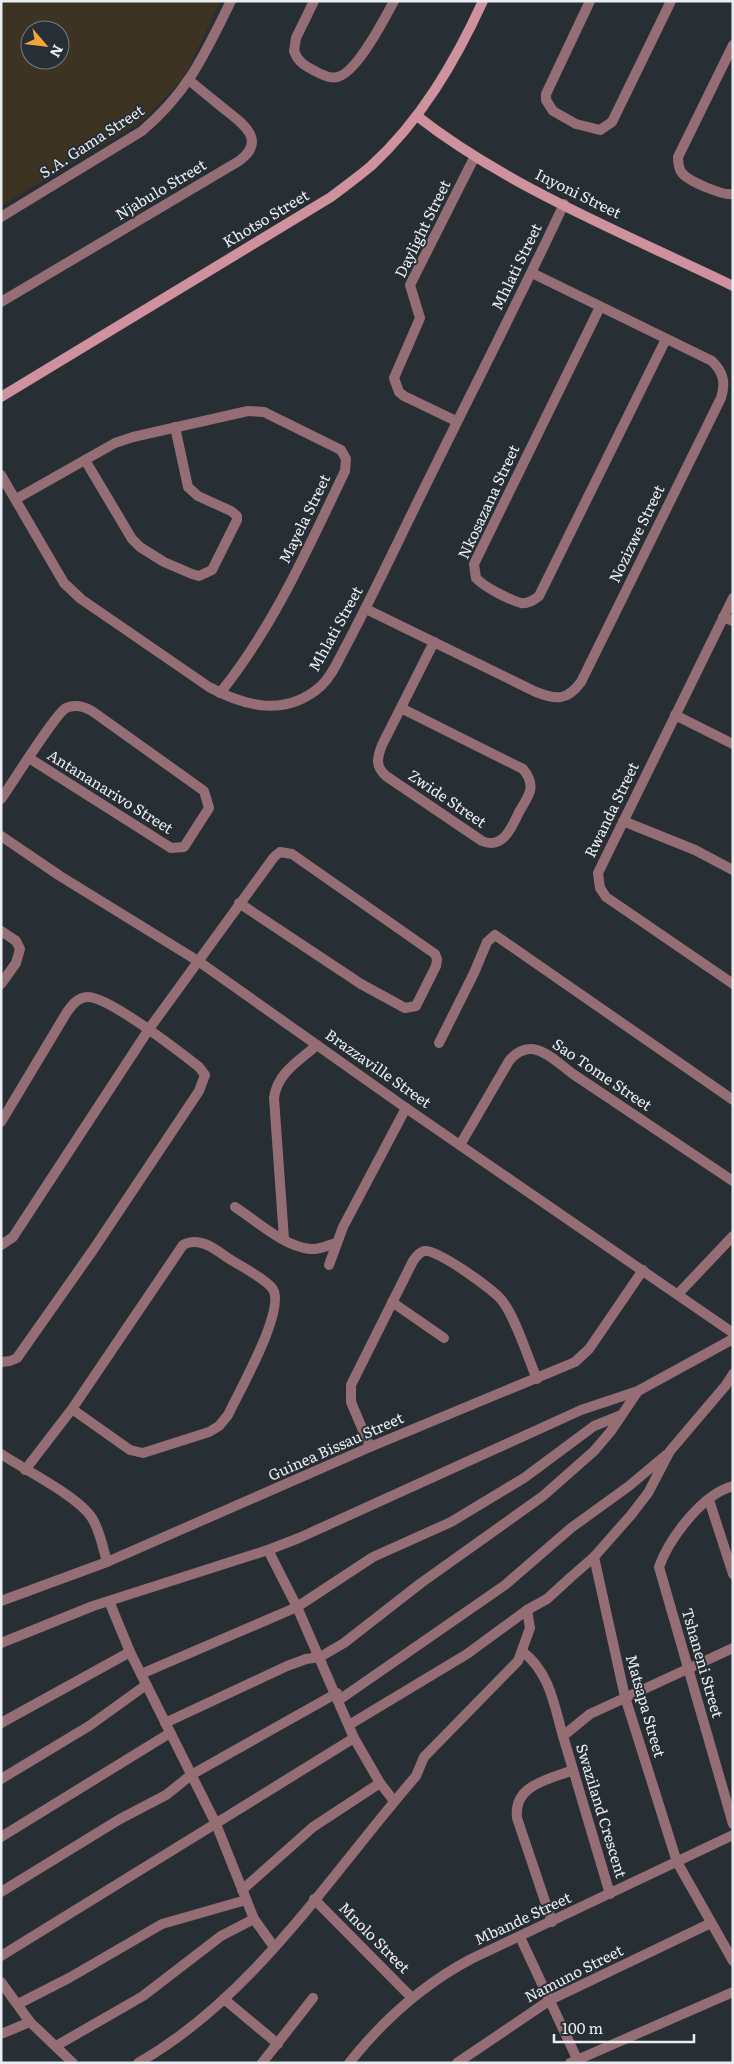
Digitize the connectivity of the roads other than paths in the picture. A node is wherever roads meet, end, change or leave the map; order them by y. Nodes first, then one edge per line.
1 (231, 1) edge
2 (314, 1) edge
3 (394, 1) edge
4 (483, 1) edge
5 (590, 1) edge
6 (672, 1) edge
7 (733, 45) edge
8 (190, 81) junction
9 (417, 116) junction
10 (474, 158) junction
11 (733, 194) edge
12 (564, 204) junction
13 (1, 217) edge
14 (532, 273) junction
15 (733, 286) edge
16 (1, 302) edge
17 (600, 307) junction
18 (666, 339) junction
19 (1, 397) edge
20 (456, 422) junction
21 (175, 427) junction
22 (85, 460) junction
23 (1, 475) edge
24 (16, 499) junction
25 (733, 598) edge
26 (366, 608) junction
27 (728, 619) edge
28 (434, 642) junction
29 (220, 693) junction
30 (401, 708) junction
31 (675, 715) junction
32 (733, 744) edge
33 (29, 758) junction
34 (1, 800) edge
35 (623, 821) junction
36 (1, 836) edge
37 (733, 870) edge
38 (239, 903) junction
39 (1, 931) edge
40 (198, 961) junction
41 (1, 984) edge
42 (733, 984) edge
43 (149, 1029) junction
44 (439, 1043) dead end
45 (318, 1045) junction
46 (733, 1100) edge
47 (406, 1108) junction
48 (1, 1122) edge
49 (460, 1145) junction
50 (733, 1181) edge
51 (235, 1207) dead end
52 (733, 1236) edge
53 (284, 1239) junction
54 (336, 1242) junction
55 (1, 1245) edge
56 (329, 1265) dead end
57 (643, 1270) junction
58 (678, 1294) junction
59 (392, 1302) junction
60 (733, 1333) edge
61 (444, 1338) dead end
62 (733, 1339) edge
63 (1, 1362) edge
64 (733, 1374) edge
65 (537, 1379) junction
66 (638, 1391) junction
67 (72, 1409) junction
68 (619, 1416) junction
69 (370, 1448) junction
70 (670, 1451) junction
71 (1, 1454) edge
72 (25, 1470) junction
73 (733, 1486) edge
74 (709, 1500) junction
75 (268, 1550) junction
76 (594, 1557) junction
77 (107, 1562) junction
78 (733, 1574) edge
79 (1, 1601) edge
80 (109, 1601) junction
81 (297, 1607) junction
82 (527, 1610) junction
83 (1, 1643) edge
84 (733, 1648) edge
85 (130, 1652) junction
86 (523, 1652) junction
87 (320, 1657) junction
88 (688, 1668) junction
89 (141, 1674) junction
90 (146, 1685) junction
91 (338, 1696) junction
92 (625, 1697) junction
93 (1, 1723) edge
94 (165, 1723) junction
95 (349, 1725) junction
96 (170, 1733) junction
97 (563, 1736) junction
98 (354, 1738) junction
99 (573, 1770) junction
100 (190, 1775) junction
101 (1, 1779) edge
102 (380, 1783) junction
103 (394, 1801) junction
104 (216, 1824) junction
105 (733, 1824) edge
106 (733, 1835) edge
107 (1, 1836) edge
108 (677, 1862) junction
109 (242, 1890) junction
110 (1, 1892) edge
111 (610, 1894) junction
112 (314, 1899) junction
113 (246, 1900) junction
114 (254, 1919) junction
115 (552, 1922) junction
116 (711, 1923) junction
117 (520, 1937) junction
118 (274, 1946) junction
119 (1, 1956) edge
120 (733, 1961) edge
121 (1, 1982) edge
122 (733, 1992) edge
123 (313, 1998) dead end
124 (412, 1998) junction
125 (224, 1999) junction
126 (550, 2000) junction
127 (18, 2004) junction
128 (30, 2022) junction
129 (1, 2034) edge
130 (278, 2044) junction
131 (56, 2046) junction
132 (575, 2061) edge
133 (74, 2063) edge
134 (138, 2063) edge
135 (262, 2063) edge
136 (350, 2063) edge
137 (457, 2063) edge

1 - 8 street, S.A. Gama Street
2 - 3 street
4 - 9 street, Khotso Street
5 - 6 street
7 - 11 street
8 - 13 street, S.A. Gama Street
8 - 16 street, Njabulo Street
9 - 10 street, Inyoni Street
9 - 19 street, Khotso Street
10 - 12 street, Inyoni Street
10 - 20 street, Daylight Street
12 - 14 street, Mhlati Street
12 - 15 street, Inyoni Street
14 - 17 street, Nozizwe Street
14 - 20 street, Mhlati Street
17 - 18 street, Nozizwe Street
17 - 18 street, Nkosazana Street
18 - 28 street, Nozizwe Street
20 - 26 street, Mhlati Street
21 - 22 street, Mayela Street
21 - 22 street
21 - 29 street, Mayela Street
22 - 24 street, Mayela Street
23 - 24 street, Mhlati Street
24 - 29 street, Mhlati Street
25 - 27 street, Rwanda Street
26 - 28 street, Nozizwe Street
26 - 29 street, Mhlati Street
27 - 31 street, Rwanda Street
28 - 30 street, Zwide Street
30 - 30 street, Zwide Street
31 - 32 street
31 - 35 street, Rwanda Street
33 - 33 street, Antananarivo Street
33 - 34 street, Antananarivo Street
35 - 37 street
35 - 42 street, Rwanda Street
36 - 40 street, Brazzaville Street
38 - 38 street
38 - 40 street
39 - 41 street
40 - 43 street
40 - 45 street, Brazzaville Street
43 - 48 street
43 - 55 street
43 - 63 street
44 - 46 street
45 - 47 street, Brazzaville Street
45 - 53 street
47 - 49 street, Brazzaville Street
47 - 54 street
49 - 50 street, Sao Tome Street
49 - 57 street, Brazzaville Street
51 - 53 street
52 - 58 street
53 - 54 street
54 - 56 street
57 - 58 street, Brazzaville Street
57 - 65 street, Guinea Bissau Street
58 - 60 street, Brazzaville Street
59 - 61 street
59 - 65 street
59 - 69 street
62 - 66 street
64 - 70 street
65 - 69 street, Guinea Bissau Street
66 - 68 street
66 - 75 street
67 - 67 street
67 - 72 street
68 - 81 street
68 - 87 street
69 - 77 street, Guinea Bissau Street
70 - 76 street
70 - 91 street
71 - 72 street
72 - 77 street
73 - 74 street
74 - 78 street
74 - 88 street, Tshaneni Street
75 - 80 street
75 - 81 street
76 - 82 street
76 - 92 street, Matsapa Street
77 - 79 street, Guinea Bissau Street
80 - 83 street
80 - 85 street
81 - 87 street
81 - 89 street
82 - 86 street
82 - 95 street
84 - 88 street, Swaziland Crescent
85 - 89 street
85 - 93 street
86 - 97 street, Swaziland Crescent
86 - 103 street
87 - 91 street
87 - 94 street
88 - 92 street, Swaziland Crescent
88 - 105 street, Tshaneni Street
89 - 90 street
90 - 94 street
90 - 101 street
91 - 95 street
91 - 100 street
92 - 97 street, Swaziland Crescent
92 - 108 street, Matsapa Street
94 - 96 street
95 - 98 street
96 - 100 street
96 - 107 street
97 - 99 street, Swaziland Crescent
98 - 102 street
98 - 104 street
99 - 111 street, Swaziland Crescent
99 - 115 street
100 - 104 street
100 - 110 street
102 - 103 street
102 - 109 street
103 - 112 street
104 - 109 street
104 - 119 street
106 - 108 street, Mbande Street
108 - 111 street, Mbande Street
108 - 116 street, Matsapa Street
109 - 113 street
111 - 115 street, Mbande Street
112 - 118 street
112 - 124 street, Mnolo Street
113 - 114 street
113 - 127 street
114 - 118 street
114 - 131 street
115 - 117 street, Mbande Street
116 - 120 street, Matsapa Street
116 - 126 street, Namuno Street
117 - 124 street, Mbande Street
117 - 126 street
118 - 125 street
121 - 127 street
122 - 132 street
123 - 130 street
124 - 136 street, Mbande Street
125 - 130 street
125 - 134 street
126 - 132 street
126 - 137 street, Namuno Street
127 - 128 street
128 - 129 street
128 - 131 street
130 - 135 street
131 - 133 street

